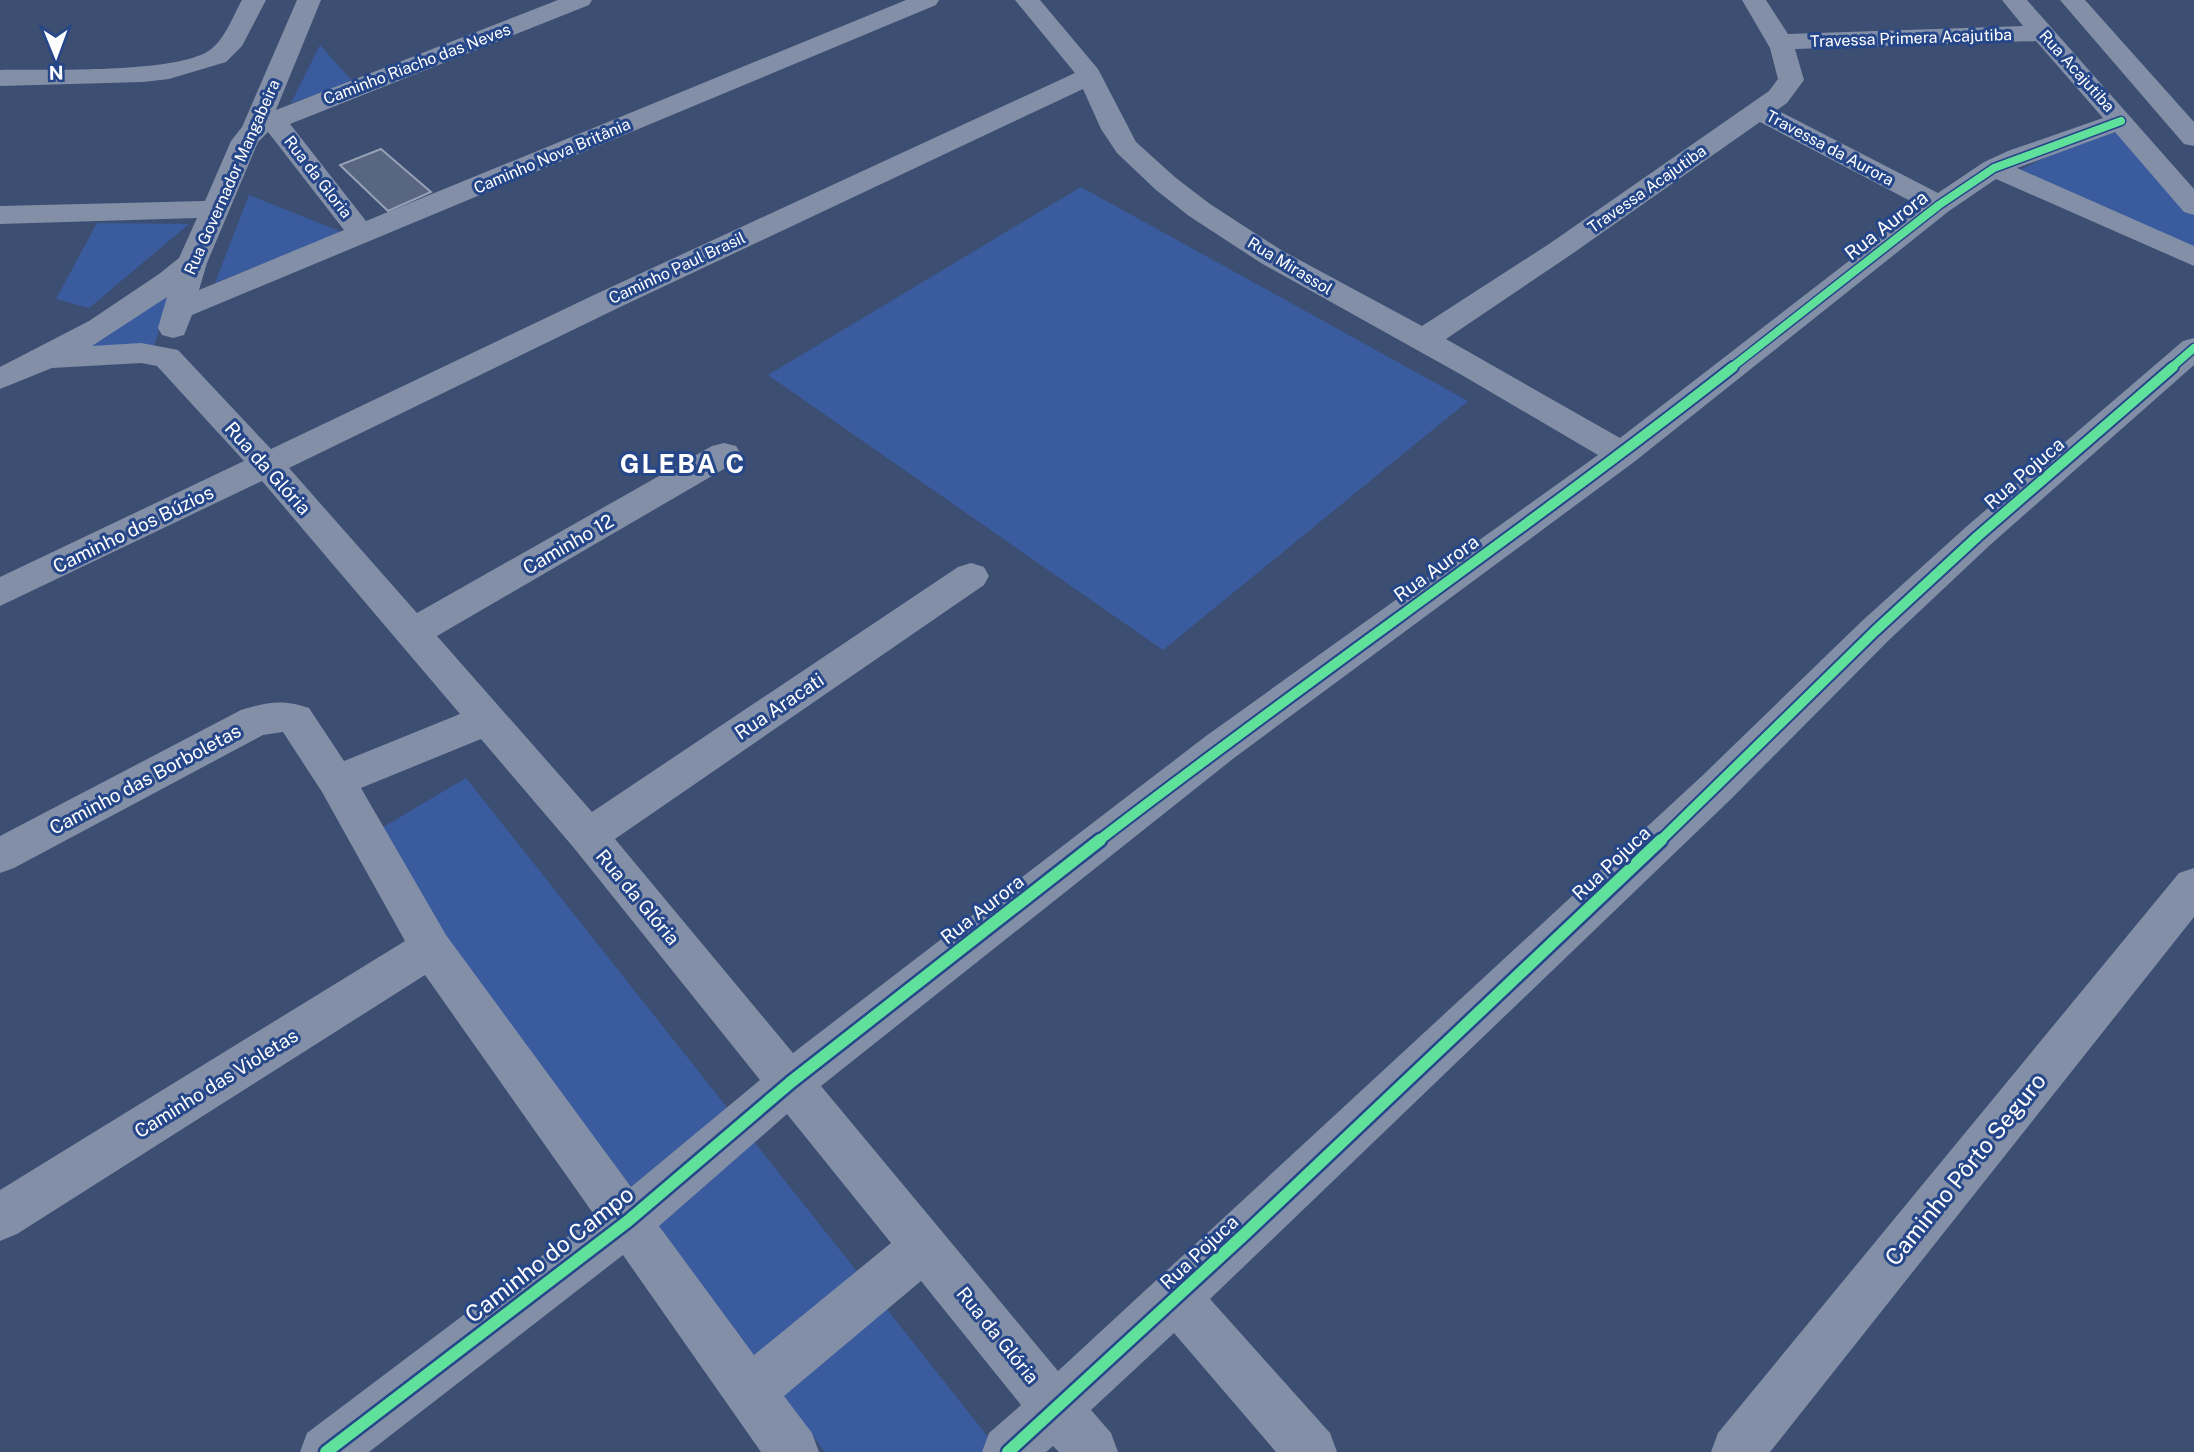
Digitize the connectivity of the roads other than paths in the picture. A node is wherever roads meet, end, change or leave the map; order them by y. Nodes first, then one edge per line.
1 (580, 0) edge
2 (927, 0) edge
3 (1027, 0) edge
4 (1754, 0) edge
5 (2014, 0) edge
6 (2072, 0) edge
7 (276, 11) edge
8 (2042, 33) junction
9 (1780, 42) junction
10 (1090, 76) junction
11 (0, 78) edge
12 (1759, 111) junction
13 (2122, 121) junction
14 (264, 124) junction
15 (2194, 138) edge
16 (2194, 161) edge
17 (2158, 162) junction
18 (1994, 168) junction
19 (1939, 205) junction
20 (2194, 206) edge
21 (215, 209) junction
22 (0, 215) edge
23 (362, 235) junction
24 (2194, 257) edge
25 (192, 263) junction
26 (177, 310) junction
27 (1423, 340) junction
28 (2194, 348) edge
29 (167, 357) junction
30 (48, 359) junction
31 (0, 379) edge
32 (723, 454) dead end
33 (1622, 454) junction
34 (266, 464) junction
35 (971, 576) dead end
36 (0, 593) edge
37 (412, 633) junction
38 (486, 719) junction
39 (336, 781) junction
40 (588, 836) junction
41 (0, 856) edge
42 (2194, 886) edge
43 (431, 948) junction
44 (791, 1082) junction
45 (0, 1217) edge
46 (628, 1221) junction
47 (925, 1246) junction
48 (1176, 1298) junction
49 (750, 1391) junction
50 (1056, 1407) junction
51 (326, 1452) edge
52 (793, 1452) edge
53 (1009, 1452) edge
54 (1092, 1452) edge
55 (1311, 1452) edge
56 (1737, 1452) edge

1 - 14 street, Caminho Riacho das Neves
2 - 23 street, Caminho Nova Britânia
3 - 10 street, Rua Mirassol
4 - 9 street, Travessa Acajutiba
5 - 8 street, Rua Acajutiba
6 - 15 street
7 - 11 street
7 - 14 street, Rua Governador Mangabeira
8 - 9 street, Travessa Primera Acajutiba
8 - 13 street, Rua Acajutiba
9 - 12 street, Travessa Acajutiba
10 - 27 street, Rua Mirassol
10 - 34 street, Caminho Paul Brasil
12 - 19 street, Travessa da Aurora
12 - 27 street, Travessa Acajutiba
13 - 17 street, Rua Acajutiba
13 - 18 street, Rua Aurora
14 - 21 street, Rua Governador Mangabeira
14 - 23 street, Rua da Gloria
16 - 17 street
17 - 20 street, Rua Acajutiba
18 - 19 street, Rua Aurora
18 - 24 street
19 - 33 street, Rua Aurora
21 - 22 street
21 - 25 street, Rua Governador Mangabeira
23 - 26 street, Caminho Nova Britânia
25 - 26 street, Rua Governador Mangabeira
25 - 30 street
26 - 29 street, Rua Governador Mangabeira
27 - 33 street, Rua Mirassol
28 - 48 street, Rua Pojuca
29 - 30 street
29 - 34 street, Rua da Glória
30 - 31 street
32 - 37 street, Caminho 12
33 - 44 street, Rua Aurora
34 - 36 street, Caminho dos Búzios
34 - 37 street, Rua da Glória
35 - 40 street, Rua Aracati
37 - 38 street, Rua da Glória
38 - 39 street
38 - 40 street, Rua da Glória
39 - 41 street, Caminho das Borboletas
39 - 43 street
40 - 44 street, Rua da Glória
42 - 56 street, Caminho Pôrto Seguro
43 - 45 street, Caminho das Violetas
43 - 46 street
44 - 46 street, Caminho do Campo
44 - 47 street, Rua da Glória
46 - 49 street
46 - 51 street, Caminho do Campo
47 - 49 street
47 - 50 street, Rua da Glória
48 - 50 street, Rua Pojuca
48 - 55 street
49 - 52 street
50 - 53 street, Rua Pojuca
50 - 54 street, Rua da Glória

